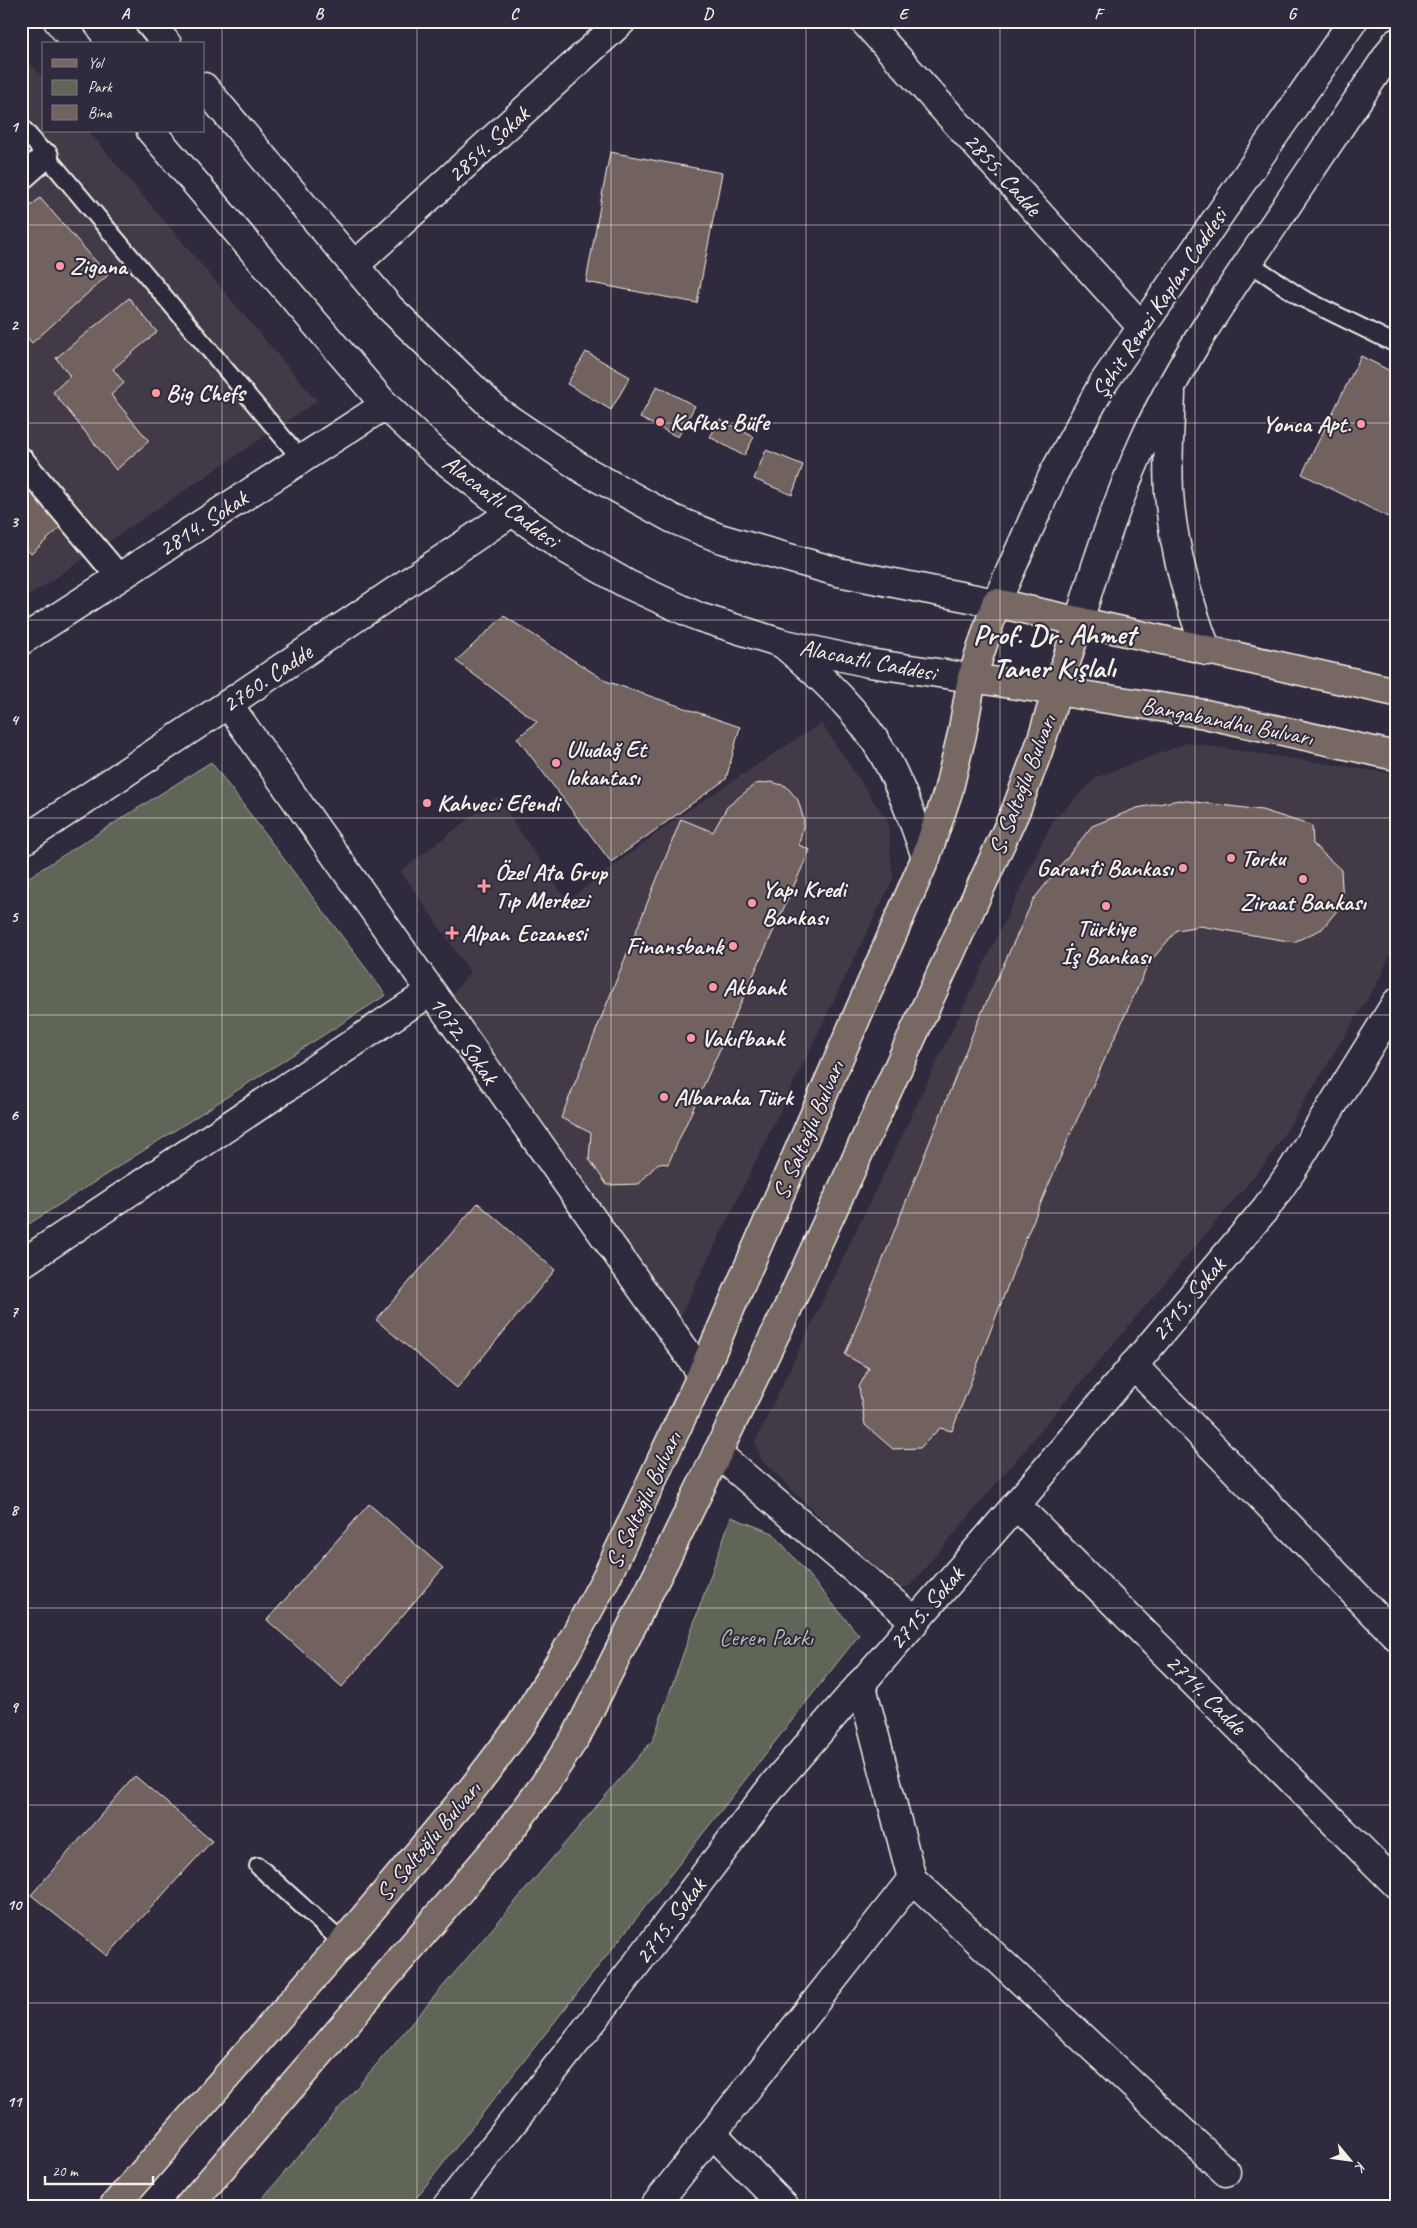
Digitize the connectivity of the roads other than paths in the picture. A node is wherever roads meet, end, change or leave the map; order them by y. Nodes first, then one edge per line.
1 (58, 21) edge
2 (148, 21) edge
3 (622, 21) edge
4 (864, 21) edge
5 (1353, 21) edge
6 (75, 42) edge
7 (165, 42) edge
8 (1396, 43) edge
9 (205, 88) edge
10 (21, 126) edge
11 (153, 132) edge
12 (46, 156) junction
13 (21, 178) edge
14 (1248, 262) junction
15 (354, 266) junction
16 (1141, 326) junction
17 (1396, 344) edge
18 (1172, 386) junction
19 (385, 405) junction
20 (301, 459) junction
21 (21, 460) edge
22 (512, 512) junction
23 (119, 577) junction
24 (996, 603) junction
25 (1079, 621) junction
26 (21, 641) edge
27 (781, 642) junction
28 (1207, 651) junction
29 (972, 678) junction
30 (1058, 691) junction
31 (1396, 692) edge
32 (228, 704) junction
33 (1396, 756) edge
34 (21, 842) edge
35 (926, 857) junction
36 (430, 992) junction
37 (1396, 1003) edge
38 (21, 1264) edge
39 (1133, 1365) junction
40 (702, 1374) junction
41 (717, 1453) junction
42 (1016, 1505) junction
43 (915, 1621) junction
44 (1396, 1636) edge
45 (861, 1683) junction
46 (258, 1866) dead end
47 (912, 1879) junction
48 (1396, 1884) edge
49 (343, 1943) junction
50 (712, 2133) junction
51 (1226, 2172) dead end
52 (113, 2207) edge
53 (188, 2207) edge
54 (446, 2207) edge
55 (654, 2207) edge
56 (785, 2207) edge

1 - 6 street
2 - 7 street
3 - 15 street, 2854. Sokak
4 - 16 street, 2855. Cadde
5 - 16 street, Şehit Remzi Kaplan Caddesi
8 - 14 street
9 - 15 street
10 - 12 lane
11 - 19 street, Alacaatlı Caddesi
12 - 13 street
12 - 20 lane
14 - 17 lane
14 - 18 street
15 - 24 street
16 - 24 street, Şehit Remzi Kaplan Caddesi
18 - 25 street
18 - 28 street
19 - 20 street, 2814. Sokak
19 - 22 street, Alacaatlı Caddesi
20 - 23 street, 2814. Sokak
21 - 23 street
22 - 27 street, Alacaatlı Caddesi
22 - 32 street, 2760. Cadde
23 - 26 street, 2814. Sokak
24 - 25 main road
24 - 29 main road, S. Saltoğlu Bulvarı
25 - 28 main road
25 - 30 main road, S. Saltoğlu Bulvarı
27 - 29 street, Alacaatlı Caddesi
27 - 35 street
28 - 31 main road
29 - 30 main road, Bangabandhu Bulvarı
29 - 35 main road, S. Saltoğlu Bulvarı
30 - 33 main road, Bangabandhu Bulvarı
30 - 41 main road, S. Saltoğlu Bulvarı
32 - 34 street, 2760. Cadde
32 - 36 street, 1072. Sokak
35 - 40 main road, S. Saltoğlu Bulvarı
36 - 38 street
36 - 40 street, 1072. Sokak
37 - 39 street, 2715. Sokak
39 - 42 street, 2715. Sokak
39 - 44 street
40 - 49 main road, S. Saltoğlu Bulvarı
41 - 43 street
41 - 53 main road, S. Saltoğlu Bulvarı
42 - 43 street, 2715. Sokak
42 - 48 street, 2714. Cadde
43 - 45 street, 2715. Sokak
45 - 47 street
45 - 54 street, 2715. Sokak
46 - 49 lane
47 - 50 street
47 - 51 street
49 - 52 main road, S. Saltoğlu Bulvarı
50 - 55 street
50 - 56 street

